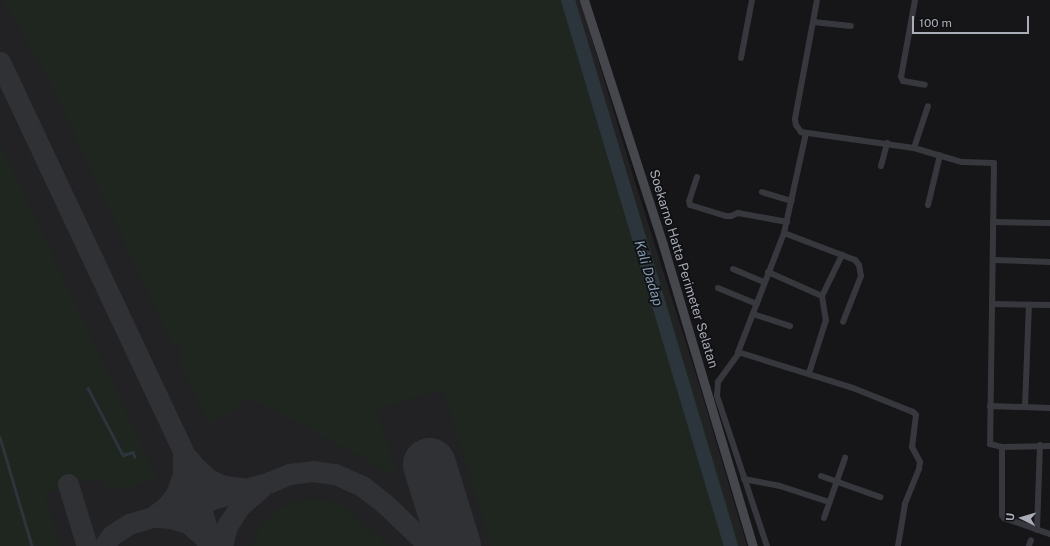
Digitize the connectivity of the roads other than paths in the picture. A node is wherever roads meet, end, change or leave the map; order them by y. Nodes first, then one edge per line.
1 (584, 0) edge
2 (752, 0) edge
3 (817, 0) edge
4 (914, 0) edge
5 (813, 22) junction
6 (851, 26) dead end
7 (740, 58) dead end
8 (925, 85) dead end
9 (928, 106) dead end
10 (806, 133) junction
11 (887, 143) junction
12 (914, 148) junction
13 (940, 155) junction
14 (881, 166) dead end
15 (697, 177) dead end
16 (762, 192) dead end
17 (792, 201) junction
18 (928, 205) dead end
19 (787, 222) junction
20 (993, 222) junction
21 (1050, 223) edge
22 (784, 233) junction
23 (842, 255) junction
24 (992, 260) junction
25 (1050, 262) edge
26 (732, 269) dead end
27 (768, 272) junction
28 (764, 282) junction
29 (718, 288) dead end
30 (822, 296) junction
31 (757, 304) junction
32 (992, 304) junction
33 (1029, 305) junction
34 (1050, 305) edge
35 (753, 314) junction
36 (843, 322) dead end
37 (790, 326) dead end
38 (739, 353) junction
39 (809, 373) junction
40 (990, 406) junction
41 (1025, 407) junction
42 (1050, 408) edge
43 (1040, 445) junction
44 (1050, 446) edge
45 (1002, 447) junction
46 (845, 458) dead end
47 (821, 476) dead end
48 (744, 479) junction
49 (837, 482) junction
50 (880, 497) dead end
51 (829, 502) junction
52 (824, 518) dead end
53 (1037, 530) junction
54 (1050, 534) edge
55 (753, 546) edge
56 (767, 546) edge
57 (898, 546) edge

1 - 55 main road, Soekarno Hatta Perimeter Selatan
2 - 7 street
3 - 5 street
4 - 8 street
5 - 6 street
5 - 10 street
9 - 12 street
10 - 11 street
10 - 17 street
11 - 12 street
11 - 14 street
12 - 13 street
13 - 18 street
13 - 20 street
15 - 19 street
16 - 17 street
17 - 19 street
19 - 22 street
20 - 21 street
20 - 24 street
22 - 23 street
22 - 27 street
23 - 30 street
23 - 36 street
24 - 25 street
24 - 32 street
26 - 28 street
27 - 28 street
27 - 30 street
28 - 31 street
29 - 31 street
30 - 39 street
31 - 35 street
32 - 33 street
32 - 40 street
33 - 34 street
33 - 41 street
35 - 37 street
35 - 38 street
38 - 39 street
38 - 48 street
39 - 57 street
40 - 41 street
40 - 45 street
41 - 42 street
43 - 44 street
43 - 45 street
43 - 53 street
45 - 53 street
46 - 49 street
47 - 49 street
48 - 51 street
48 - 56 street
49 - 50 street
49 - 51 street
51 - 52 street
53 - 54 street

